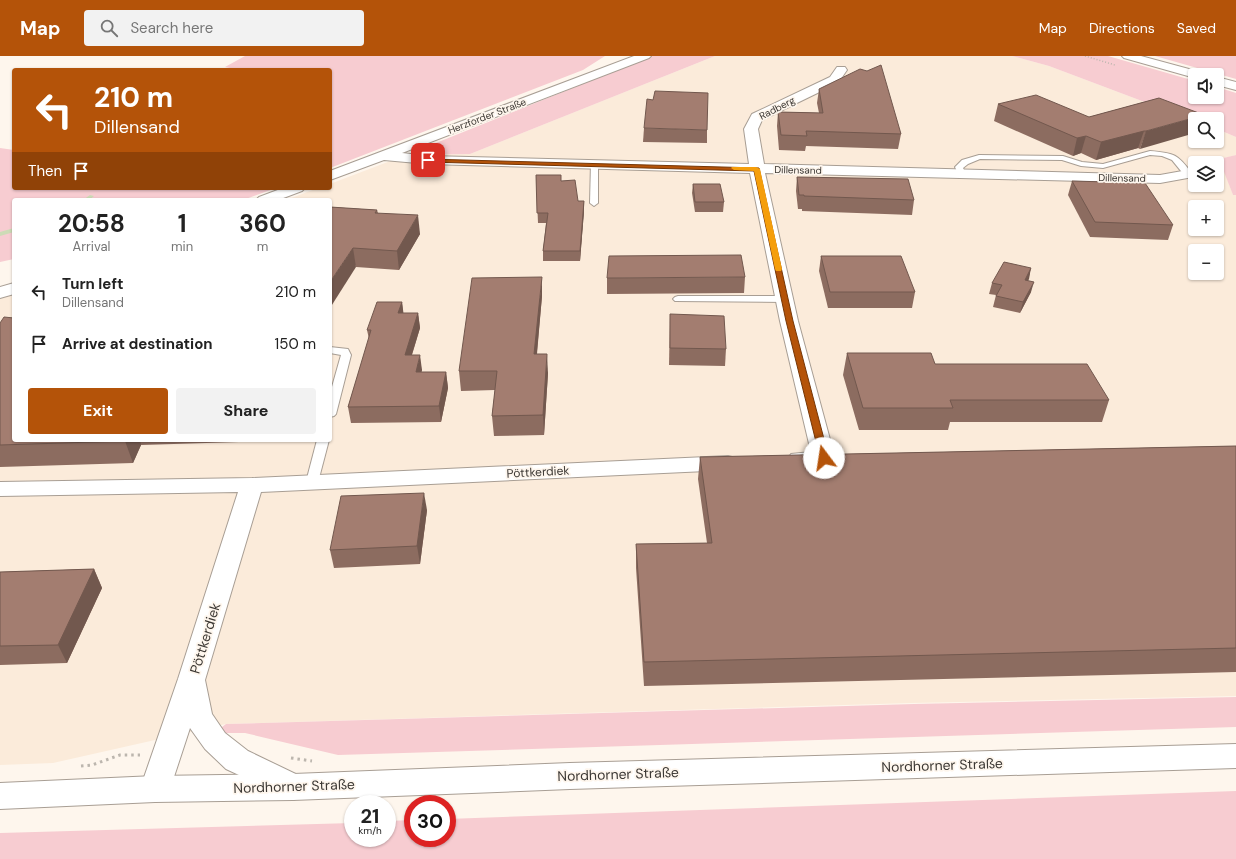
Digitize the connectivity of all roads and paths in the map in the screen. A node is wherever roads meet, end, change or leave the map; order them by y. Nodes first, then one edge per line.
1 (645, 56) edge
2 (1128, 56) edge
3 (841, 70) dead end
4 (1188, 73) edge
5 (1224, 83) edge
6 (1236, 86) edge
7 (384, 156) junction
8 (594, 164) junction
9 (756, 169) junction
10 (962, 174) junction
11 (1188, 174) joint
12 (332, 175) edge
13 (292, 190) edge
14 (270, 198) edge
15 (594, 203) dead end
16 (12, 289) edge
17 (0, 293) edge
18 (678, 299) dead end
19 (785, 299) junction
20 (332, 350) edge
21 (332, 407) edge
22 (322, 442) edge
23 (777, 460) edge
24 (745, 462) edge
25 (312, 482) junction
26 (252, 485) junction
27 (0, 489) edge
28 (192, 679) junction
29 (1236, 756) edge
30 (293, 787) junction
31 (155, 789) junction
32 (0, 796) edge

1 - 7 street, Herzforder Straße
2 - 4 street
3 - 9 street, Radberg
5 - 6 street
7 - 8 street, Dillensand
7 - 12 street, Herzforder Straße
8 - 9 street, Dillensand
8 - 15 lane
9 - 10 street, Dillensand
9 - 19 street
10 - 11 street, Dillensand
10 - 11 lane
13 - 14 street
16 - 17 street
18 - 19 lane
19 - 23 street
20 - 21 lane
22 - 25 lane
24 - 25 street, Pöttkerdiek
25 - 26 street, Pöttkerdiek
26 - 27 street, Pöttkerdiek
26 - 28 street, Pöttkerdiek
28 - 30 street
28 - 31 street, Pöttkerdiek
29 - 30 street, Nordhorner Straße
30 - 31 street, Nordhorner Straße
31 - 32 street, Nordhorner Straße

